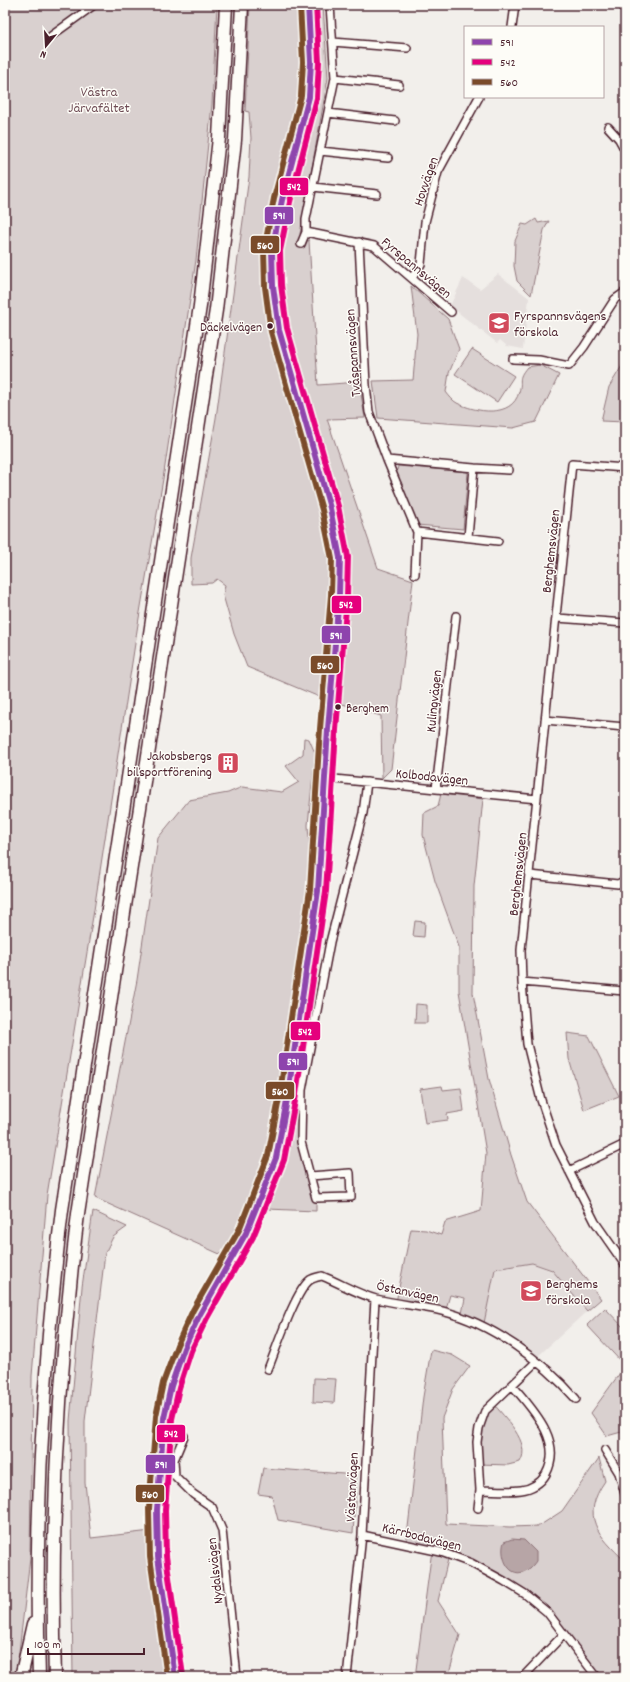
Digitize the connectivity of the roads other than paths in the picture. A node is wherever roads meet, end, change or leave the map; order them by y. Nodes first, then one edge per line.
1 (94, 5) edge
2 (226, 5) edge
3 (242, 5) edge
4 (308, 5) edge
5 (330, 5) edge
6 (516, 5) edge
7 (512, 26) edge
8 (51, 36) dead end
9 (333, 42) junction
10 (407, 48) dead end
11 (335, 78) junction
12 (399, 85) dead end
13 (478, 98) edge
14 (328, 113) junction
15 (395, 121) dead end
16 (608, 127) dead end
17 (625, 150) edge
18 (320, 151) junction
19 (388, 158) dead end
20 (313, 187) junction
21 (377, 194) dead end
22 (306, 232) junction
23 (359, 242) junction
24 (301, 244) dead end
25 (412, 278) junction
26 (625, 292) edge
27 (451, 312) dead end
28 (514, 359) dead end
29 (387, 460) junction
30 (474, 468) junction
31 (625, 468) edge
32 (509, 470) dead end
33 (417, 532) junction
34 (468, 537) junction
35 (498, 541) dead end
36 (415, 574) dead end
37 (456, 616) dead end
38 (557, 618) junction
39 (625, 623) edge
40 (545, 720) junction
41 (625, 727) edge
42 (324, 778) junction
43 (367, 782) junction
44 (436, 789) junction
45 (537, 799) junction
46 (530, 875) junction
47 (625, 880) edge
48 (522, 982) junction
49 (625, 992) edge
50 (625, 1144) edge
51 (569, 1171) junction
52 (310, 1176) junction
53 (625, 1265) edge
54 (375, 1299) junction
55 (536, 1362) junction
56 (268, 1369) dead end
57 (512, 1385) junction
58 (576, 1399) dead end
59 (184, 1436) dead end
60 (606, 1450) dead end
61 (622, 1472) edge
62 (480, 1490) junction
63 (625, 1494) edge
64 (478, 1508) dead end
65 (362, 1535) junction
66 (37, 1603) junction
67 (564, 1634) junction
68 (22, 1677) edge
69 (39, 1677) edge
70 (55, 1677) edge
71 (175, 1677) edge
72 (237, 1677) edge
73 (347, 1677) edge
74 (523, 1677) edge
75 (597, 1677) edge

1 - 8 street
2 - 66 highway
3 - 70 highway
4 - 42 street
5 - 9 street
6 - 7 street
9 - 10 street
9 - 11 street
11 - 12 street
11 - 14 street
13 - 25 street, Hovvägen
14 - 15 street
14 - 18 street
16 - 17 street
18 - 19 street
18 - 20 street
20 - 21 street
20 - 22 street
22 - 23 street, Fyrspannsvägen
22 - 24 street
23 - 25 street, Fyrspannsvägen
23 - 29 street, Tvåspannsvägen
25 - 27 street, Fyrspannsvägen
26 - 28 street
29 - 30 street
29 - 33 street, Tvåspannsvägen
30 - 32 street
30 - 34 street
31 - 38 street, Berghemsvägen
33 - 34 street
33 - 36 street, Tvåspannsvägen
34 - 35 street
37 - 44 street, Kulingvägen
38 - 39 street
38 - 40 street, Berghemsvägen
40 - 41 street
40 - 45 street, Berghemsvägen
42 - 43 street, Kolbodavägen
42 - 71 street
43 - 44 street, Kolbodavägen
43 - 52 street
44 - 45 street, Kolbodavägen
45 - 46 street, Berghemsvägen
46 - 47 street
46 - 48 street, Berghemsvägen
48 - 49 street
48 - 51 street, Berghemsvägen
50 - 51 street
51 - 53 street, Berghemsvägen
52 - 52 street
54 - 55 street, Östanvägen
54 - 56 street, Östanvägen
54 - 65 street, Västanvägen
55 - 57 street
55 - 58 street, Östanvägen
57 - 62 street
57 - 62 street
59 - 72 street, Nydalsvägen
60 - 61 street
61 - 63 street
62 - 64 street
65 - 67 street, Kärrbodavägen
65 - 73 street, Västanvägen
66 - 68 highway
66 - 69 highway
67 - 74 street
67 - 75 street, Kärrbodavägen

